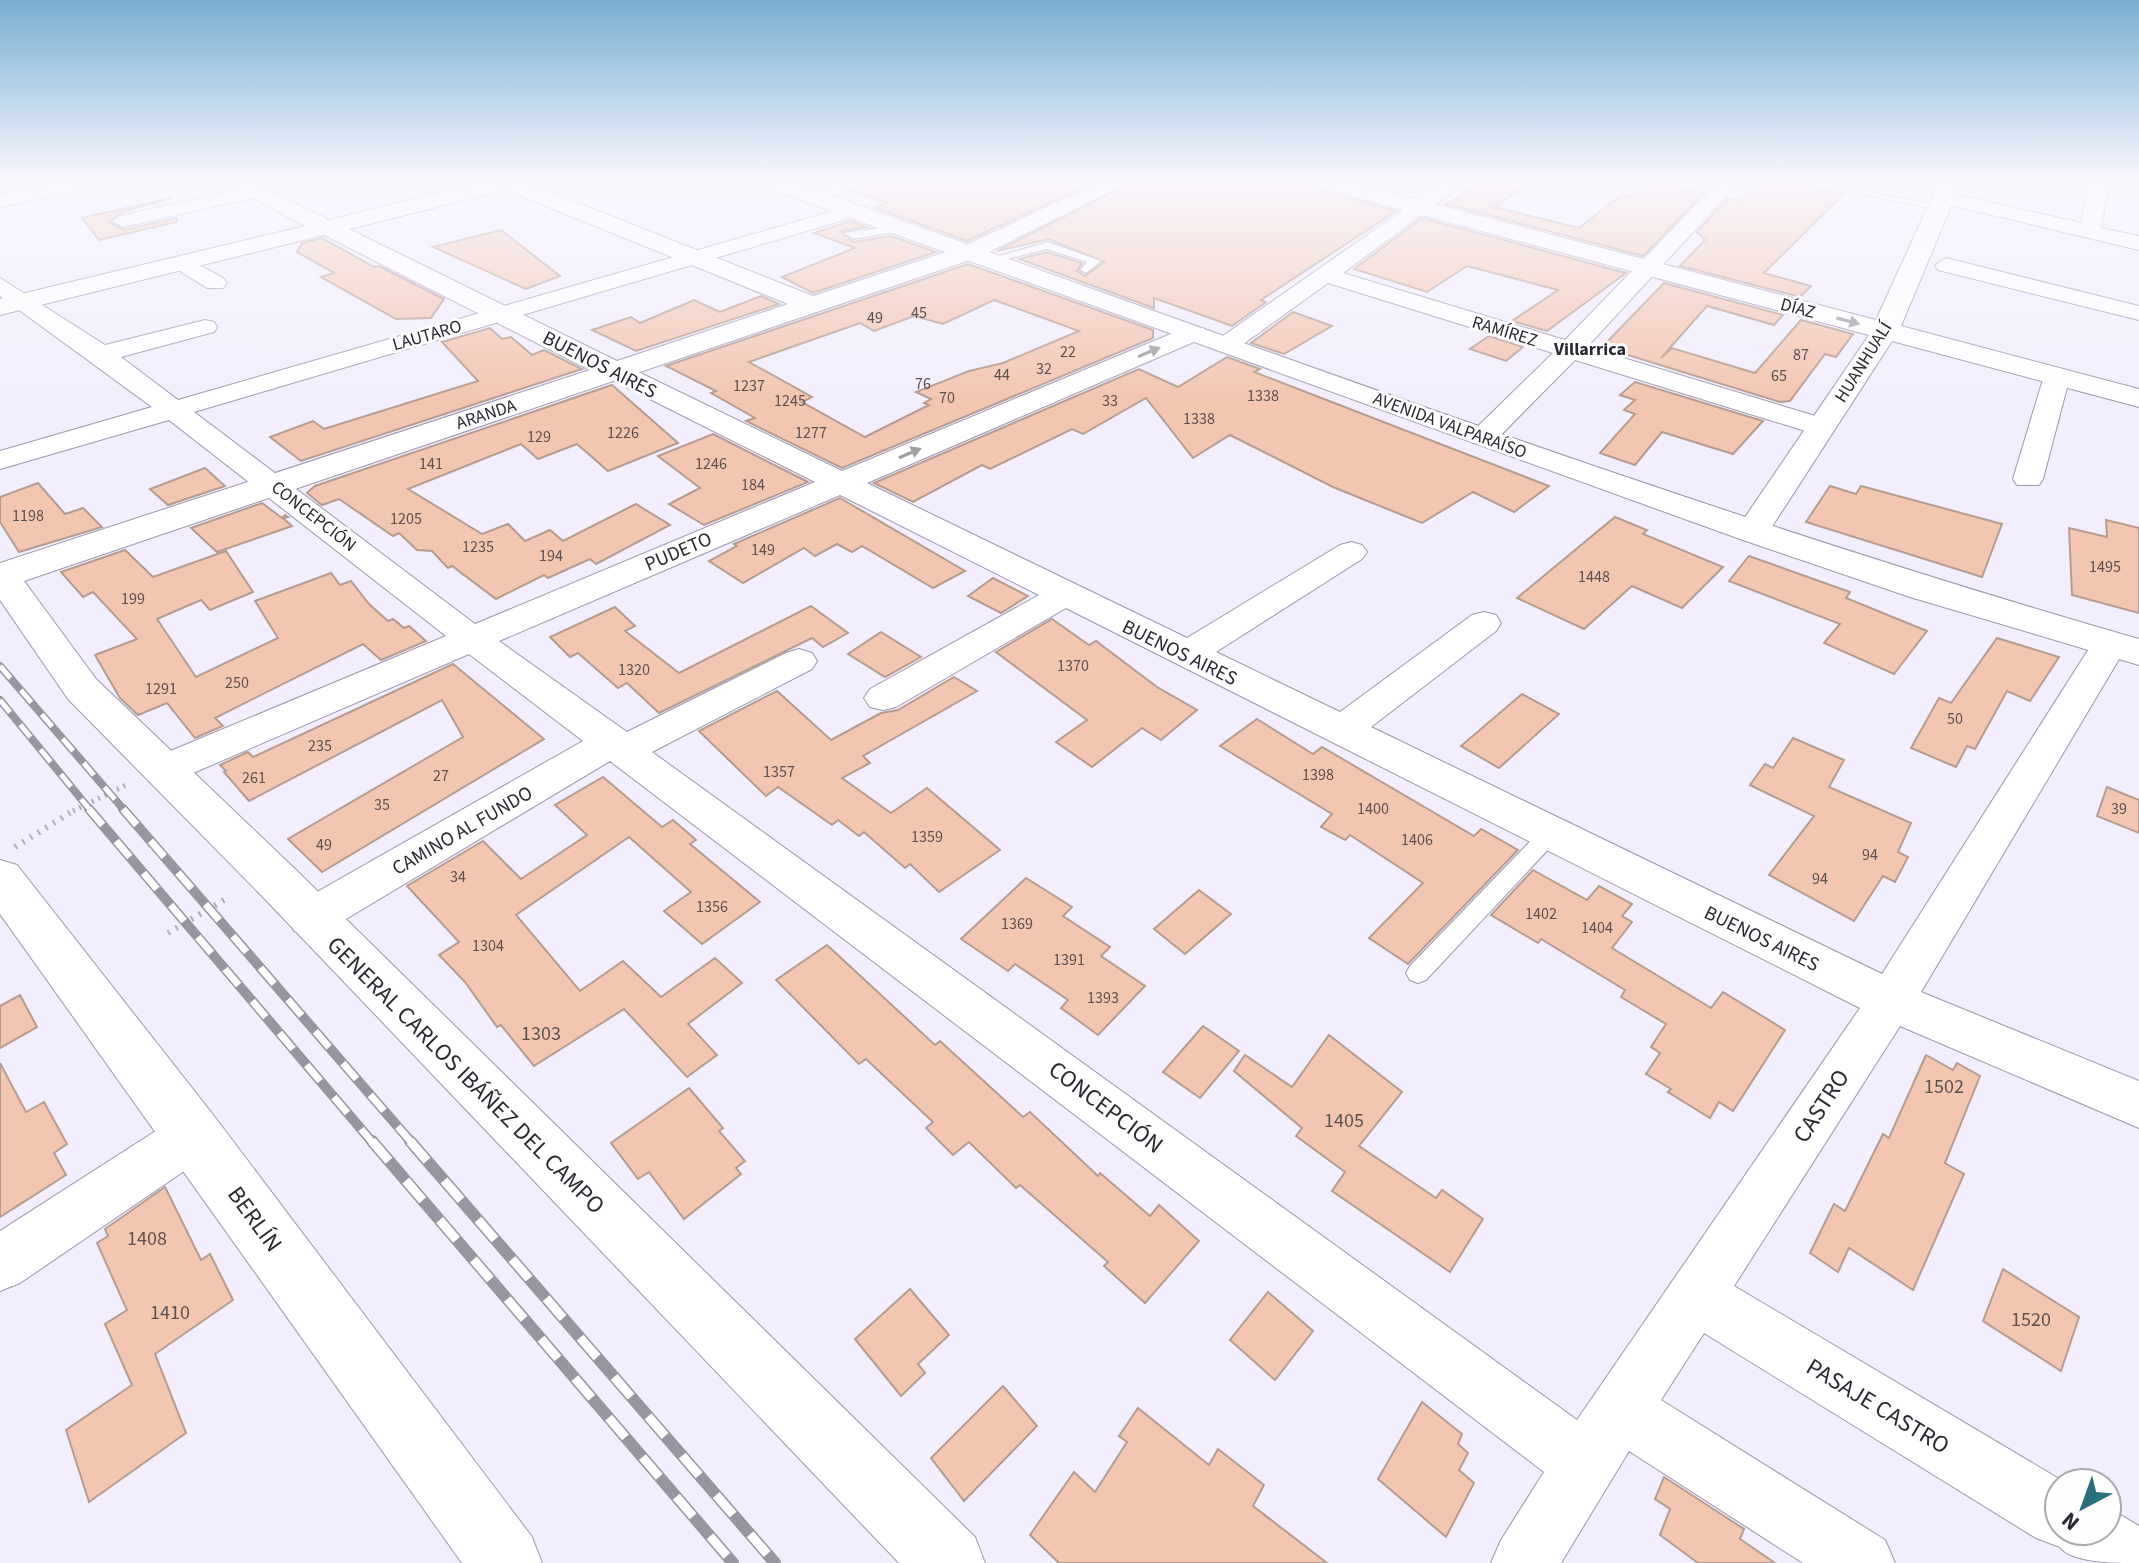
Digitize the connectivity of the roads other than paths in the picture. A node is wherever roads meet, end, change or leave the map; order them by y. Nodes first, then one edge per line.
1 (224, 253) edge
2 (381, 253) edge
3 (685, 253) edge
4 (702, 253) edge
5 (977, 253) edge
6 (996, 253) edge
7 (1071, 253) edge
8 (1357, 253) edge
9 (1588, 253) edge
10 (1663, 253) edge
11 (1920, 253) edge
12 (692, 256) junction
13 (1059, 260) dead end
14 (183, 263) junction
15 (1946, 265) dead end
16 (1648, 269) junction
17 (1326, 275) junction
18 (1077, 279) junction
19 (215, 283) dead end
20 (0, 285) edge
21 (811, 304) junction
22 (12, 305) edge
23 (500, 313) junction
24 (2139, 313) edge
25 (205, 327) dead end
26 (1885, 331) junction
27 (1194, 333) junction
28 (1226, 345) junction
29 (1569, 351) junction
30 (101, 354) junction
31 (615, 371) junction
32 (2057, 376) junction
33 (2139, 398) edge
34 (172, 409) junction
35 (1822, 427) junction
36 (1483, 437) junction
37 (0, 460) edge
38 (2028, 479) dead end
39 (838, 483) junction
40 (274, 485) junction
41 (1752, 532) junction
42 (1351, 552) dead end
43 (1, 575) edge
44 (1064, 595) junction
45 (1484, 623) dead end
46 (471, 638) junction
47 (2124, 648) edge
48 (1185, 655) junction
49 (799, 661) dead end
50 (883, 698) dead end
51 (1340, 731) junction
52 (619, 745) junction
53 (163, 770) junction
54 (1550, 834) junction
55 (6, 864) edge
56 (310, 918) junction
57 (1418, 973) dead end
58 (1891, 1001) junction
59 (2139, 1105) edge
60 (194, 1135) junction
61 (0, 1263) edge
62 (1697, 1296) junction
63 (1620, 1409) junction
64 (1585, 1464) junction
65 (2043, 1505) edge
66 (2112, 1547) edge
67 (506, 1563) edge
68 (949, 1563) edge
69 (1524, 1563) edge
70 (1862, 1563) edge
71 (2139, 1563) edge

1 - 14 street
2 - 23 street, BUENOS AIRES
3 - 12 street
4 - 12 street, LAUTARO
5 - 21 street, ARANDA
6 - 18 street, AVENIDA VALPARAÍSO
7 - 18 lane
8 - 17 street
9 - 16 street, DÍAZ
10 - 16 street
11 - 26 street, HUANHUALÍ
12 - 21 street
12 - 23 street, LAUTARO
13 - 18 lane
14 - 19 street
14 - 22 street
15 - 24 street
16 -> 26 street, DÍAZ
16 - 29 street
17 - 28 street
17 - 29 street, RAMÍREZ
18 - 27 street, AVENIDA VALPARAÍSO
20 - 22 street, CONCEPCIÓN
21 - 31 street, ARANDA
22 - 30 street, CONCEPCIÓN
23 - 31 street, BUENOS AIRES
23 - 34 street, LAUTARO
25 - 30 street
26 - 32 street, DÍAZ
26 - 35 street, HUANHUALÍ
27 - 28 street, AVENIDA VALPARAÍSO
39 -> 27 street, PUDETO
28 - 36 street, AVENIDA VALPARAÍSO
29 - 35 street, RAMÍREZ
29 - 36 street
30 - 34 street, CONCEPCIÓN
31 - 39 street, BUENOS AIRES
31 - 40 street, ARANDA
32 - 33 street, DÍAZ
32 - 38 street
34 - 37 street, LAUTARO
34 - 40 street, CONCEPCIÓN
35 - 41 street, HUANHUALÍ
36 - 41 street, AVENIDA VALPARAÍSO
39 - 44 street, BUENOS AIRES
39 - 46 street, PUDETO
40 - 43 street, ARANDA
40 - 46 street, CONCEPCIÓN
41 - 47 street, AVENIDA VALPARAÍSO
42 - 48 street
43 - 53 street, GENERAL CARLOS IBÁÑEZ DEL CAMPO
44 - 48 street, BUENOS AIRES
44 - 50 street
45 - 51 street
46 - 52 street, CONCEPCIÓN
46 - 53 street, PUDETO
47 - 58 street, CASTRO
48 - 51 street, BUENOS AIRES
49 - 52 street
51 - 54 street, BUENOS AIRES
52 - 56 street, CAMINO AL FUNDO
52 - 64 street, CONCEPCIÓN
53 - 56 street, GENERAL CARLOS IBÁÑEZ DEL CAMPO
54 - 57 lane
54 - 58 street, BUENOS AIRES
55 - 60 street, BERLÍN
56 - 68 street, GENERAL CARLOS IBÁÑEZ DEL CAMPO
58 - 59 street, BUENOS AIRES
58 - 62 street, CASTRO
60 - 61 street
60 - 67 street, BERLÍN
62 - 63 street, CASTRO
62 - 65 street, PASAJE CASTRO
63 - 64 street, CASTRO
63 - 70 street
64 - 69 street, CASTRO
66 - 71 street

